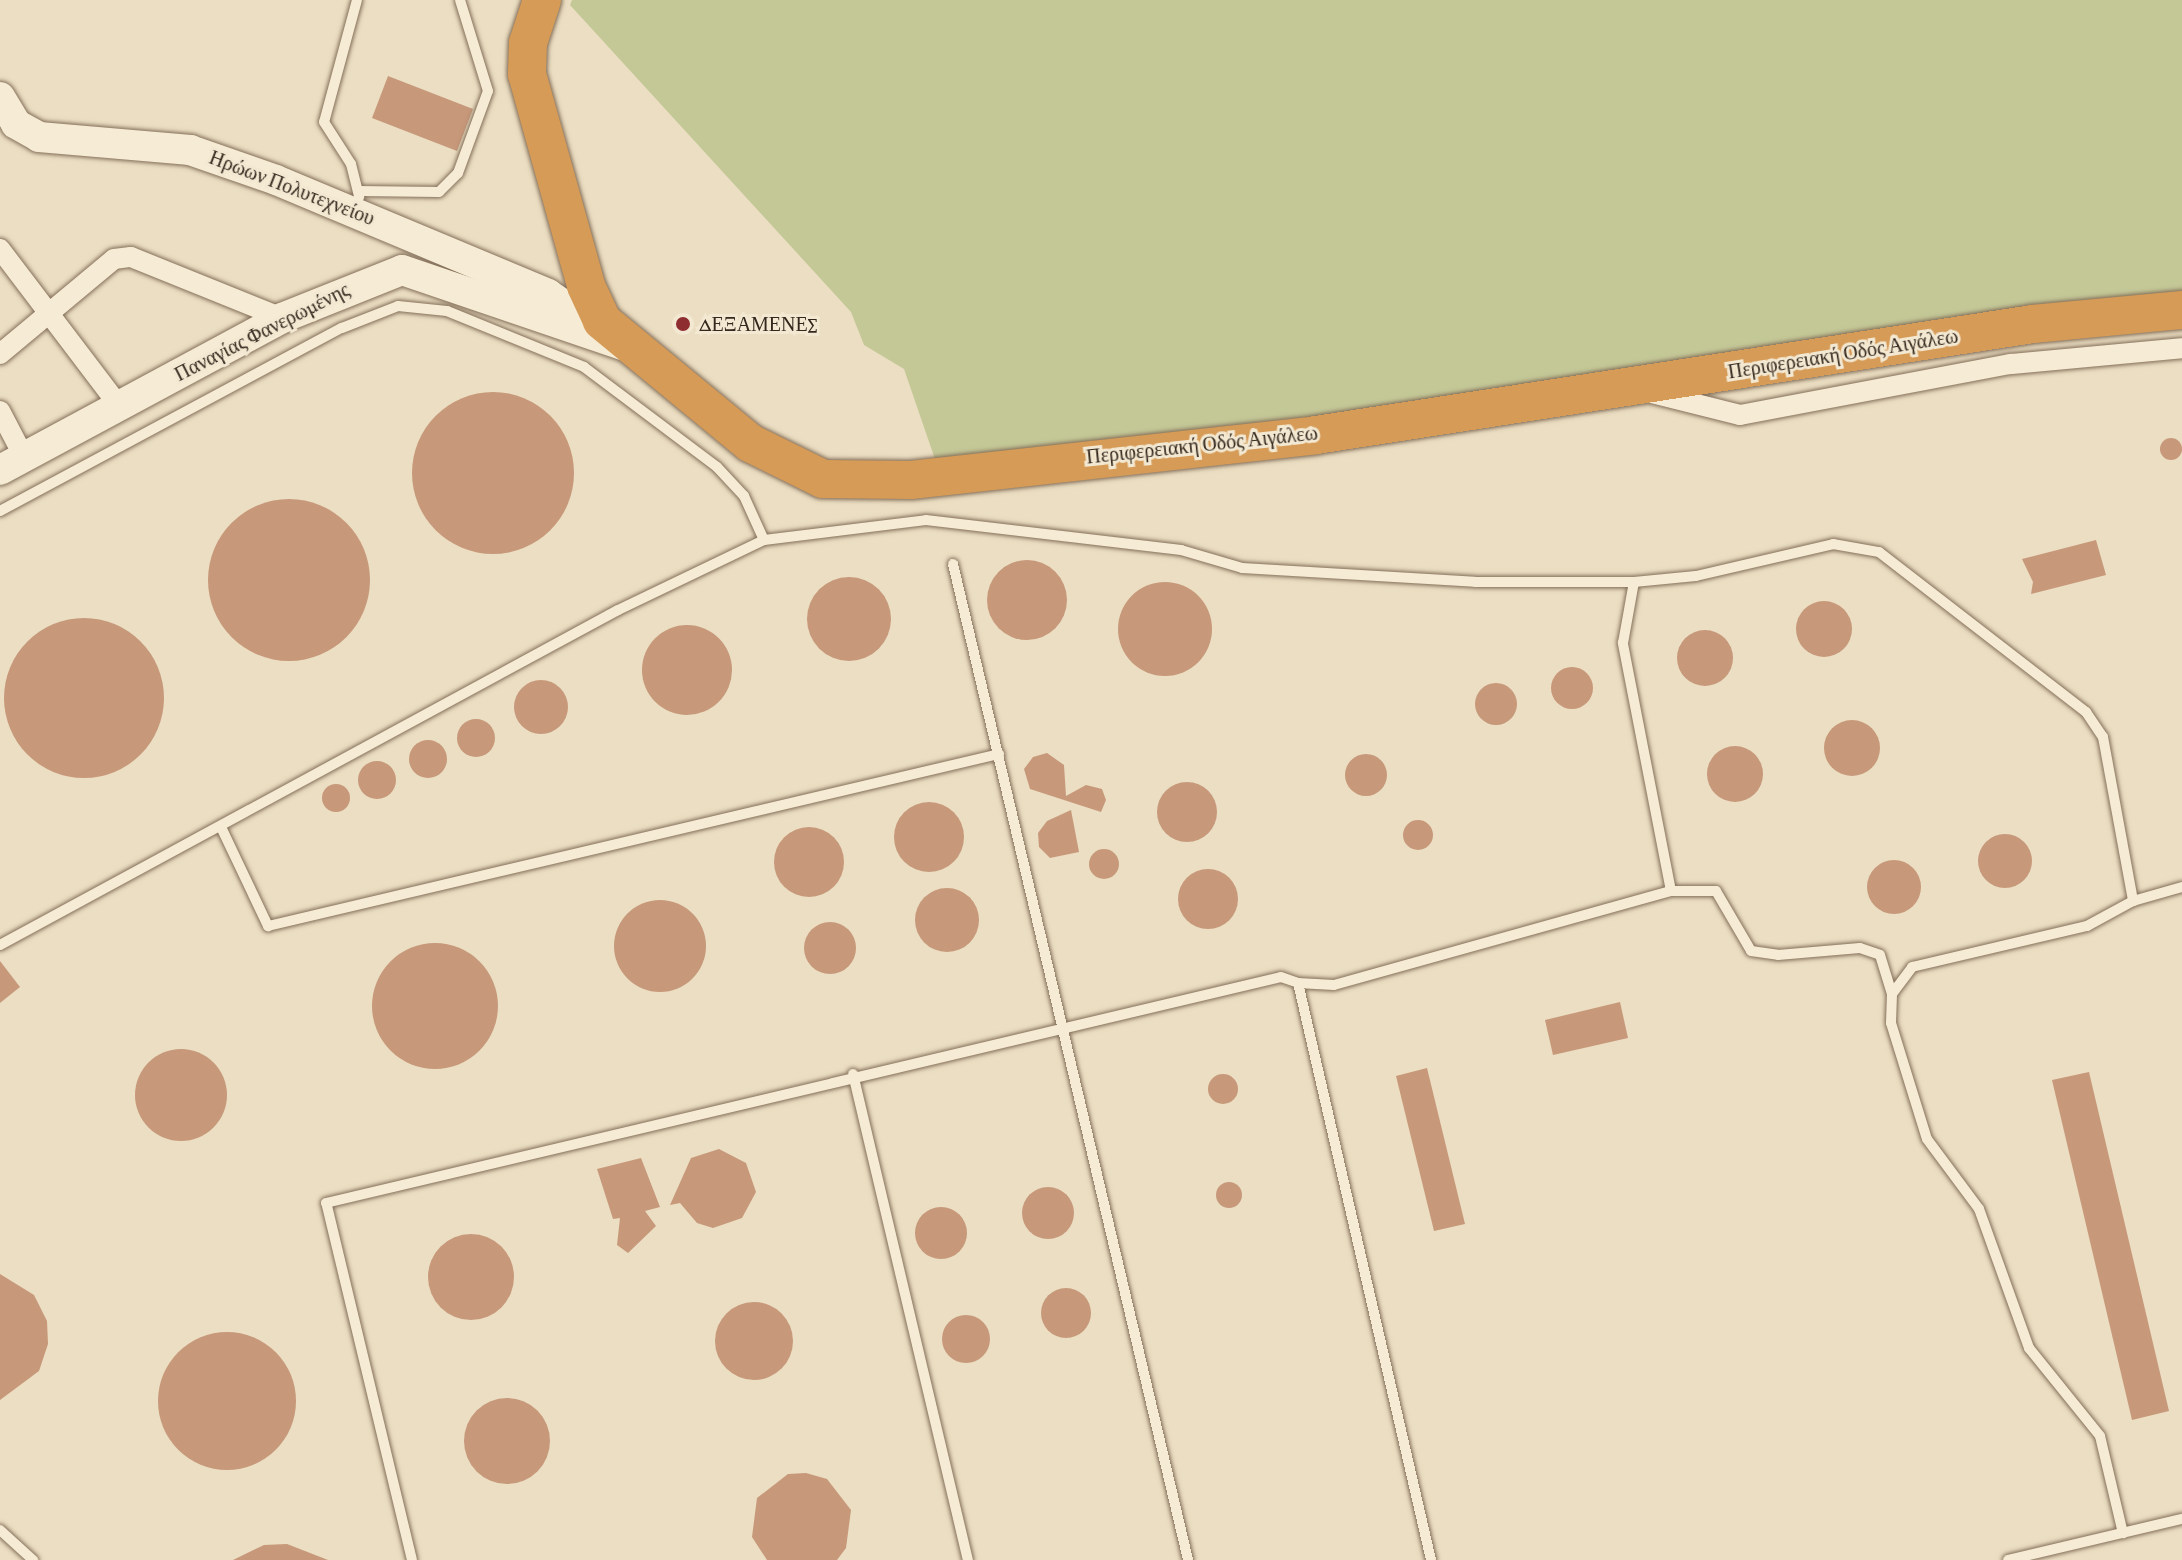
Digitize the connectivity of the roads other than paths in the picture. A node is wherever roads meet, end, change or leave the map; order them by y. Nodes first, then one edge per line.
1 (357, 0) edge
2 (460, 0) edge
3 (542, 0) edge
4 (0, 97) edge
5 (359, 203) junction
6 (0, 249) edge
7 (2182, 310) edge
8 (44, 313) junction
9 (282, 318) junction
10 (572, 325) junction
11 (628, 347) junction
12 (2182, 348) edge
13 (0, 354) edge
14 (1635, 389) junction
15 (119, 406) junction
16 (0, 411) edge
17 (12, 464) edge
18 (0, 511) edge
19 (764, 540) junction
20 (953, 564) dead end
21 (1634, 582) junction
22 (999, 754) junction
23 (221, 827) junction
24 (2182, 887) edge
25 (1671, 891) junction
26 (2133, 901) junction
27 (0, 945) edge
28 (1298, 983) junction
29 (1892, 994) junction
30 (1063, 1025) junction
31 (853, 1074) junction
32 (2182, 1519) edge
33 (0, 1530) edge
34 (2123, 1533) junction
35 (33, 1560) edge
36 (412, 1560) edge
37 (968, 1560) edge
38 (1188, 1560) edge
39 (1431, 1560) edge
40 (2008, 1560) edge

1 - 5 lane
2 - 5 lane
3 - 11 highway, Περιφερειακή Οδός Αιγάλεω
4 - 5 main road, Ηρώων Πολυτεχνείου
5 - 10 main road, Ηρώων Πολυτεχνείου
6 - 8 street
7 - 14 highway, Περιφερειακή Οδός Αιγάλεω
8 - 9 street
8 - 13 street
8 - 15 street
9 - 10 main road, Παναγίας Φανερωμένης
9 - 15 main road, Παναγίας Φανερωμένης
10 - 11 main road, Παναγίας Φανερωμένης
11 - 14 highway, Περιφερειακή Οδός Αιγάλεω
12 - 14 street
15 - 17 main road, Παναγίας Φανερωμένης
16 - 17 street
18 - 19 lane
19 - 21 lane
19 - 23 lane
20 - 22 lane
21 - 25 lane
21 - 26 lane
22 - 23 lane
22 - 30 lane
23 - 27 lane
24 - 26 lane
25 - 28 lane
25 - 29 lane
26 - 29 lane
28 - 30 lane
28 - 39 lane
29 - 34 lane
30 - 31 lane
30 - 38 lane
31 - 36 lane
31 - 37 lane
32 - 34 lane
33 - 35 lane
34 - 40 lane

